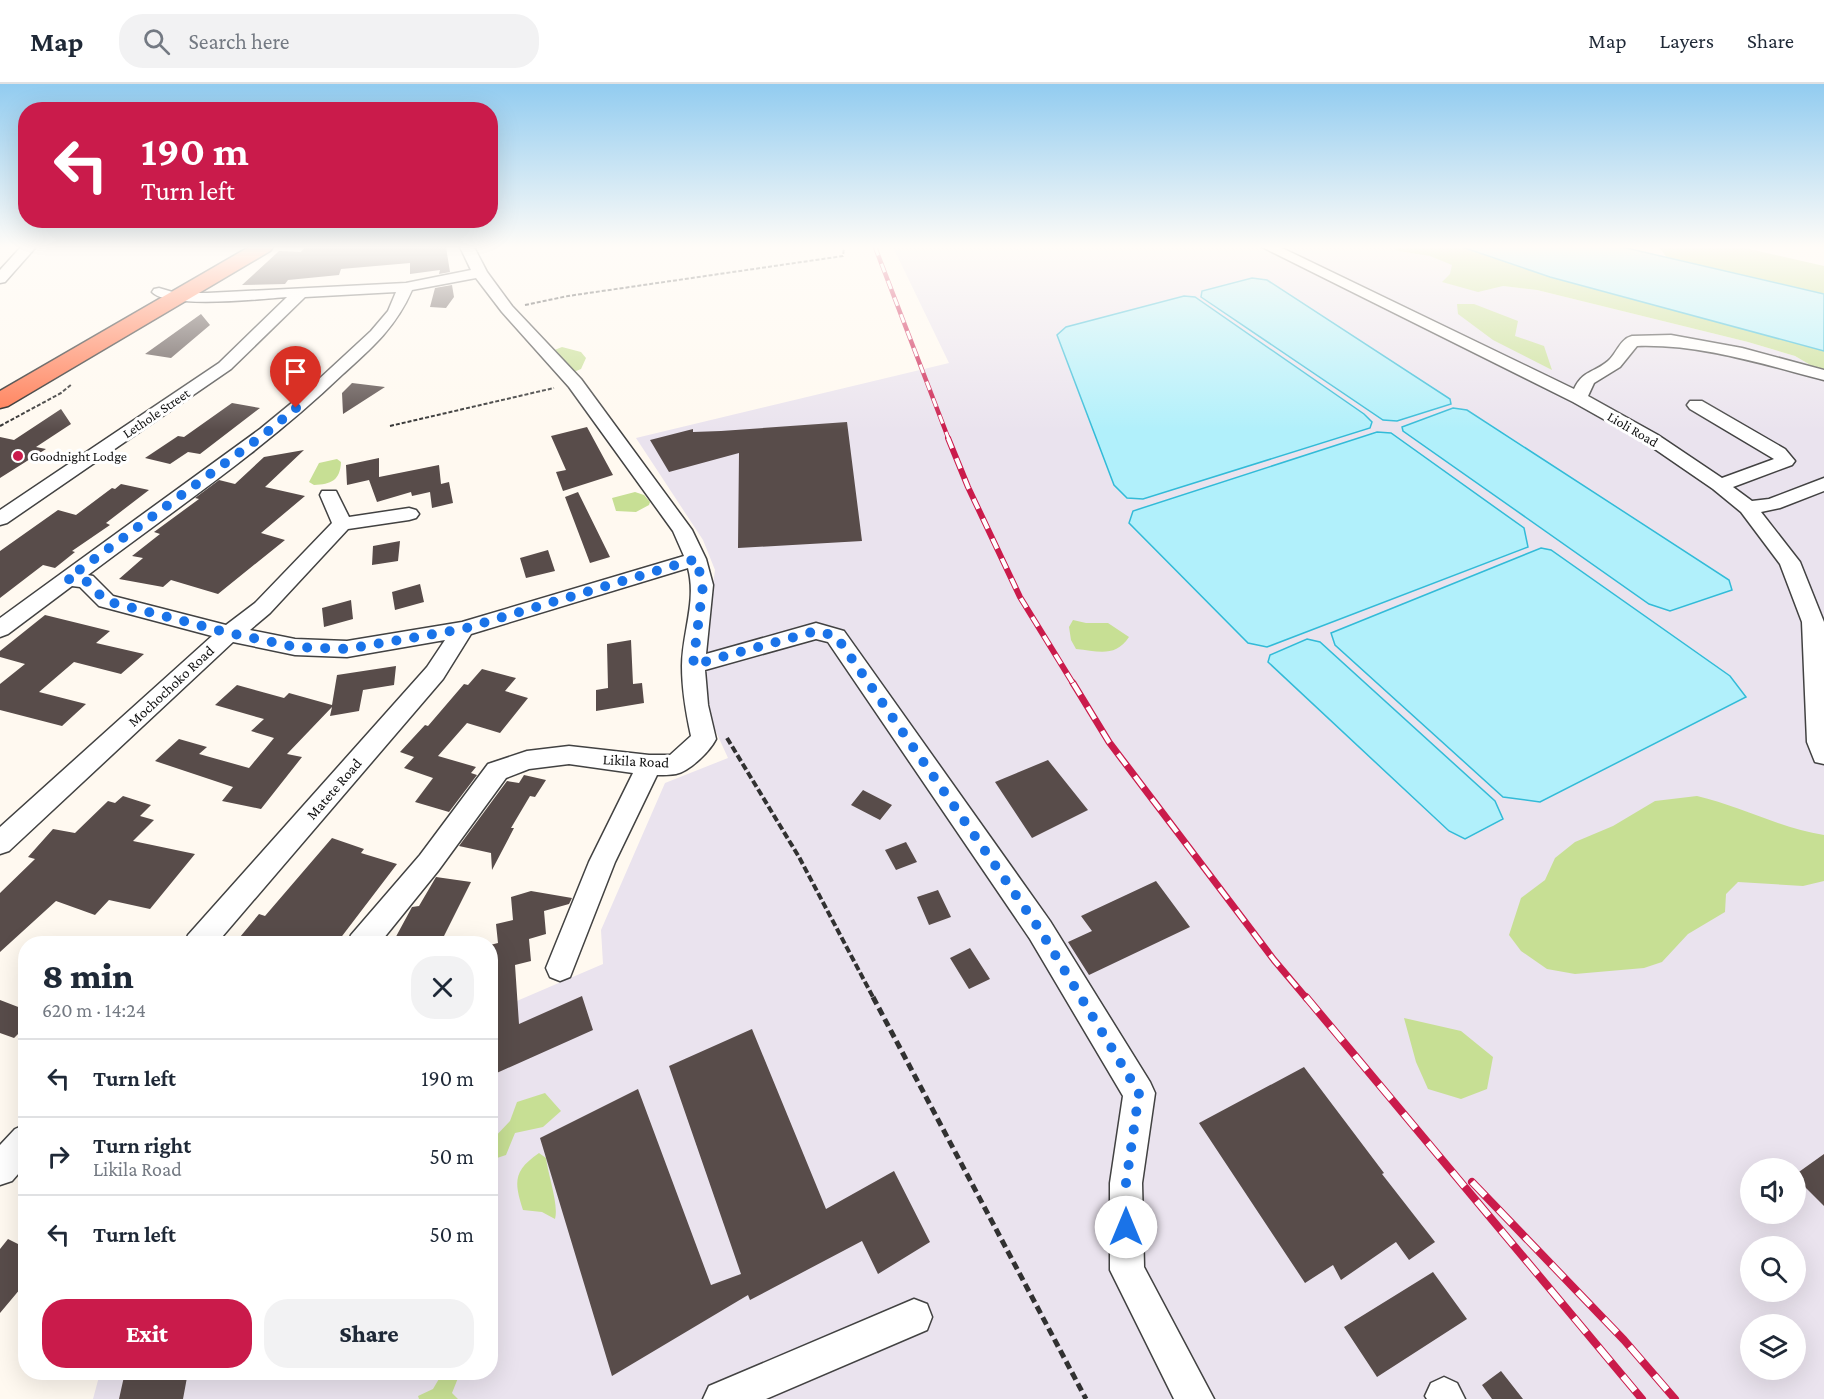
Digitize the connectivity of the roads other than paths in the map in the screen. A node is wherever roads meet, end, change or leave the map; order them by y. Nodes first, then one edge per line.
1 (142, 308) edge
2 (146, 308) edge
3 (284, 308) edge
4 (396, 308) edge
5 (507, 308) edge
6 (1395, 308) edge
7 (1824, 375) edge
8 (0, 383) edge
9 (1579, 398) junction
10 (0, 401) edge
11 (1696, 405) dead end
12 (1720, 484) junction
13 (1824, 484) edge
14 (328, 495) dead end
15 (1748, 508) junction
16 (409, 514) dead end
17 (0, 519) edge
18 (342, 524) junction
19 (696, 559) junction
20 (67, 579) junction
21 (0, 629) edge
22 (463, 629) junction
23 (229, 633) junction
24 (693, 665) junction
25 (1824, 755) edge
26 (649, 765) junction
27 (0, 843) edge
28 (205, 936) edge
29 (368, 936) edge
30 (560, 968) dead end
31 (18, 1149) edge
32 (0, 1169) edge
33 (914, 1317) dead end
34 (722, 1399) edge
35 (1195, 1399) edge

1 - 8 highway
2 - 10 highway
3 - 17 street, Lethole Street
4 - 20 street
5 - 19 street
6 - 9 street, Lioli Road
7 - 9 street
9 - 12 street, Lioli Road
11 - 12 street
12 - 15 street, Lioli Road
13 - 15 street
14 - 18 street
15 - 25 street, Lioli Road
16 - 18 street
18 - 23 street, Mochochoko Road
19 - 22 street
19 - 24 street
20 - 21 street
20 - 23 street
22 - 23 street
22 - 28 street, Matete Road
23 - 27 street, Mochochoko Road
24 - 26 street, Likila Road
24 - 35 street
26 - 29 street, Likila Road
26 - 30 street
31 - 32 street
33 - 34 street

